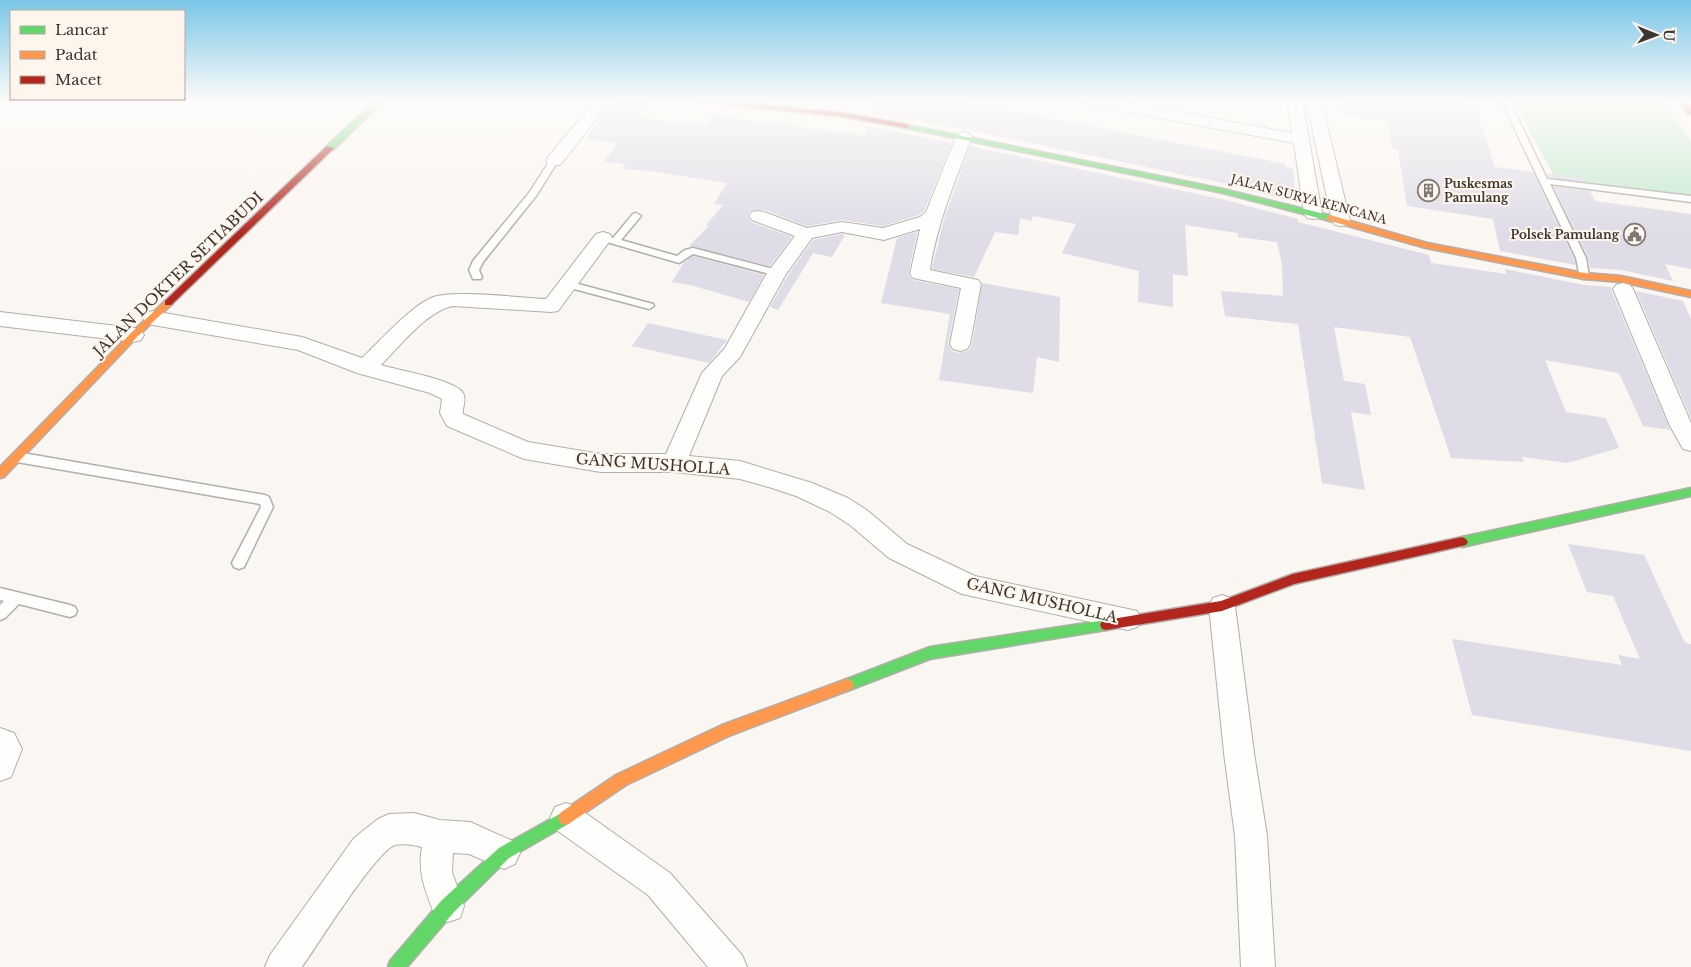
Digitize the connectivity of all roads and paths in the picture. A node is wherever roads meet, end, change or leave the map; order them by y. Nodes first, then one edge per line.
1 (333, 145) edge
2 (567, 145) edge
3 (961, 145) edge
4 (1003, 145) edge
5 (1301, 145) edge
6 (1323, 145) edge
7 (1527, 145) edge
8 (554, 161) joint
9 (1544, 181) junction
10 (1691, 200) edge
11 (935, 213) junction
12 (1312, 214) junction
13 (636, 216) dead end
14 (758, 216) dead end
15 (1341, 221) junction
16 (806, 234) junction
17 (609, 239) junction
18 (777, 273) junction
19 (1584, 276) junction
20 (477, 277) dead end
21 (567, 284) junction
22 (1623, 289) junction
23 (1691, 294) edge
24 (1691, 304) edge
25 (650, 306) dead end
26 (153, 318) junction
27 (0, 319) edge
28 (134, 335) junction
29 (960, 344) dead end
30 (365, 368) junction
31 (1691, 443) edge
32 (17, 457) junction
33 (674, 463) junction
34 (0, 474) edge
35 (1691, 492) edge
36 (239, 563) dead end
37 (0, 594) edge
38 (16, 598) junction
39 (1222, 606) junction
40 (70, 611) dead end
41 (0, 614) edge
42 (1134, 621) junction
43 (0, 742) edge
44 (0, 767) edge
45 (566, 818) junction
46 (440, 836) junction
47 (504, 852) junction
48 (448, 906) junction
49 (282, 967) edge
50 (396, 967) edge
51 (730, 967) edge
52 (1258, 967) edge

1 - 26 main road, JALAN DOKTER SETIABUDI
2 - 8 street
3 - 11 street
4 - 12 main road, JALAN SURYA KENCANA
5 - 12 street
6 - 15 street
7 - 9 lane
8 - 20 lane
9 - 10 lane
9 - 19 lane
11 - 16 street
11 - 29 street
12 - 15 main road, JALAN SURYA KENCANA
13 - 17 lane
14 - 16 street
15 - 19 main road, JALAN SURYA KENCANA
16 - 18 street
17 - 18 lane
17 - 21 street
18 - 33 street
19 - 22 main road, JALAN SURYA KENCANA
19 - 23 main road, JALAN SURYA KENCANA
21 - 25 lane
21 - 30 street
22 - 24 main road, JALAN SURYA KENCANA
22 - 31 street
26 - 28 main road, JALAN DOKTER SETIABUDI
26 - 30 street, GANG MUSHOLLA
27 - 28 street
28 - 32 main road, JALAN DOKTER SETIABUDI
30 - 33 street, GANG MUSHOLLA
32 - 34 main road, JALAN DOKTER SETIABUDI
32 - 36 lane
33 - 42 street, GANG MUSHOLLA
35 - 39 main road
37 - 38 lane
38 - 40 lane
38 - 41 lane
39 - 42 main road
39 - 52 street
42 - 45 main road
43 - 44 street
45 - 47 main road
45 - 51 street
46 - 47 street
46 - 48 street
46 - 49 street
47 - 48 main road
48 - 50 main road

